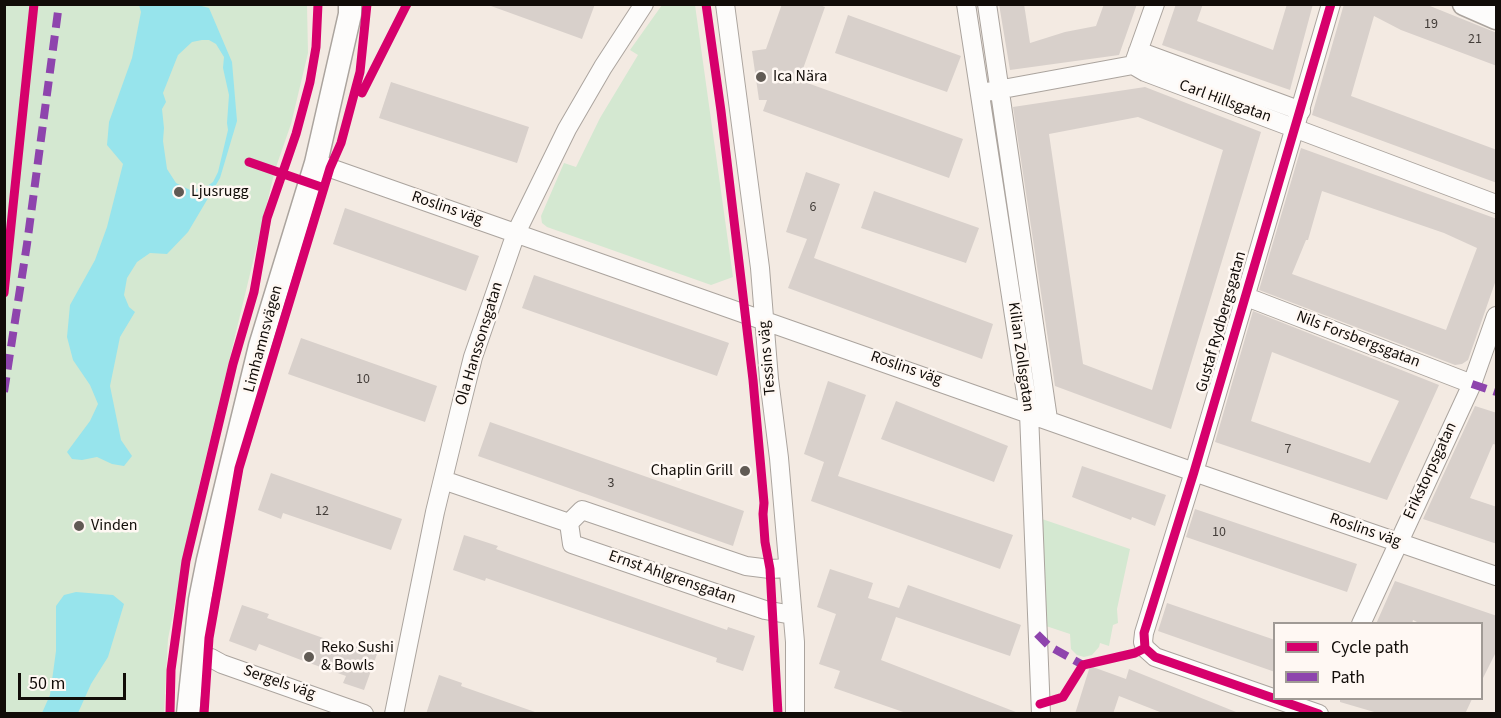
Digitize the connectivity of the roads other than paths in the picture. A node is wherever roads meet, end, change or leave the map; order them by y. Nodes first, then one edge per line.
1 (350, 4) edge
2 (644, 4) edge
3 (725, 4) edge
4 (966, 4) edge
5 (987, 4) edge
6 (1155, 4) edge
7 (1331, 4) edge
8 (1464, 4) edge
9 (1497, 18) edge
10 (1135, 58) junction
11 (1000, 89) junction
12 (981, 93) junction
13 (1301, 111) junction
14 (1296, 129) junction
15 (316, 163) junction
16 (1497, 204) edge
17 (516, 233) junction
18 (1244, 296) junction
19 (1497, 316) edge
20 (765, 320) junction
21 (1472, 384) junction
22 (1029, 413) junction
23 (1048, 419) junction
24 (1194, 472) junction
25 (443, 480) junction
26 (569, 523) junction
27 (1398, 542) junction
28 (788, 568) junction
29 (1497, 576) edge
30 (792, 615) junction
31 (1362, 622) edge
32 (194, 654) junction
33 (1273, 698) edge
34 (1279, 700) edge
35 (1326, 700) edge
36 (188, 714) edge
37 (364, 714) edge
38 (394, 714) edge
39 (795, 714) edge
40 (1041, 714) edge
41 (1319, 714) edge

1 - 15 main road, Limhamnsvägen
2 - 17 street, Ola Hanssonsgatan
3 - 20 street, Tessins väg
4 - 12 street, Kilian Zollsgatan
5 - 11 street, Kilian Zollsgatan
6 - 10 street
7 - 13 street, Gustaf Rydbergsgatan
8 - 9 main road
10 - 11 street
10 - 13 street, Carl Hillsgatan
10 - 14 street, Carl Hillsgatan
11 - 12 street
11 - 23 street, Kilian Zollsgatan
12 - 22 street, Kilian Zollsgatan
13 - 14 street, Gustaf Rydbergsgatan
14 - 16 street, Carl Hillsgatan
14 - 18 street, Gustaf Rydbergsgatan
15 - 17 street, Roslins väg
15 - 32 main road, Limhamnsvägen
17 - 20 street, Roslins väg
17 - 25 street, Ola Hanssonsgatan
18 - 21 street, Nils Forsbergsgatan
18 - 24 street, Gustaf Rydbergsgatan
19 - 21 street, Erikstorpsgatan
20 - 22 street, Roslins väg
20 - 28 street, Tessins väg
21 - 27 street, Erikstorpsgatan
22 - 23 street, Roslins väg
22 - 40 street, Kilian Zollsgatan
23 - 24 street, Roslins väg
24 - 27 street, Roslins väg
24 - 33 street, Gustaf Rydbergsgatan
25 - 26 street
25 - 38 street, Ola Hanssonsgatan
26 - 28 street
26 - 30 street, Ernst Ahlgrensgatan
27 - 29 street, Roslins väg
27 - 31 street, Erikstorpsgatan
28 - 30 street, Tessins väg
30 - 39 street, Tessins väg
32 - 36 main road, Limhamnsvägen
32 - 37 street, Sergels väg
34 - 41 street, Gustaf Rydbergsgatan
35 - 41 street

